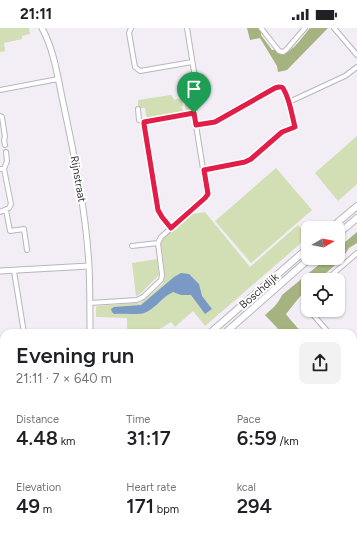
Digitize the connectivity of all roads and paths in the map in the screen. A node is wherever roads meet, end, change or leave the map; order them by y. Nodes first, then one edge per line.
1 (42, 28) edge
2 (131, 28) edge
3 (187, 28) edge
4 (261, 28) edge
5 (305, 28) edge
6 (334, 28) edge
7 (357, 55) edge
8 (192, 62) junction
9 (357, 66) edge
10 (58, 79) junction
11 (0, 90) edge
12 (289, 102) junction
13 (138, 109) dead end
14 (194, 113) junction
15 (0, 116) edge
16 (144, 122) junction
17 (196, 125) junction
18 (5, 145) dead end
19 (6, 152) dead end
20 (2, 169) edge
21 (204, 170) junction
22 (357, 206) edge
23 (6, 210) junction
24 (0, 212) edge
25 (357, 218) edge
26 (339, 221) edge
27 (171, 228) junction
28 (345, 228) edge
29 (158, 243) junction
30 (132, 246) dead end
31 (27, 250) dead end
32 (301, 254) edge
33 (357, 254) edge
34 (302, 265) edge
35 (89, 266) junction
36 (14, 271) junction
37 (0, 272) edge
38 (334, 273) edge
39 (90, 303) junction
40 (316, 317) edge
41 (23, 329) edge
42 (90, 329) edge
43 (215, 329) edge
44 (230, 329) edge
45 (326, 329) edge

1 - 10 street, Rijnstraat
2 - 8 street
3 - 8 street
4 - 5 street
6 - 7 street
8 - 14 street
9 - 12 street
10 - 11 street
10 - 35 street, Rijnstraat
12 - 17 street
12 - 21 street
13 - 16 street
14 - 16 street
14 - 17 street
15 - 18 street
16 - 27 street
17 - 21 street
19 - 20 street
20 - 23 street
21 - 27 street
22 - 26 main road
23 - 24 street
23 - 31 street
25 - 28 main road
27 - 29 street
29 - 30 street
29 - 39 street
32 - 43 main road, Boschdijk
33 - 38 street
34 - 44 main road, Boschdijk
35 - 36 street
35 - 39 street, Rijnstraat
36 - 37 street
36 - 41 street
39 - 42 street, Rijnstraat
40 - 45 street

